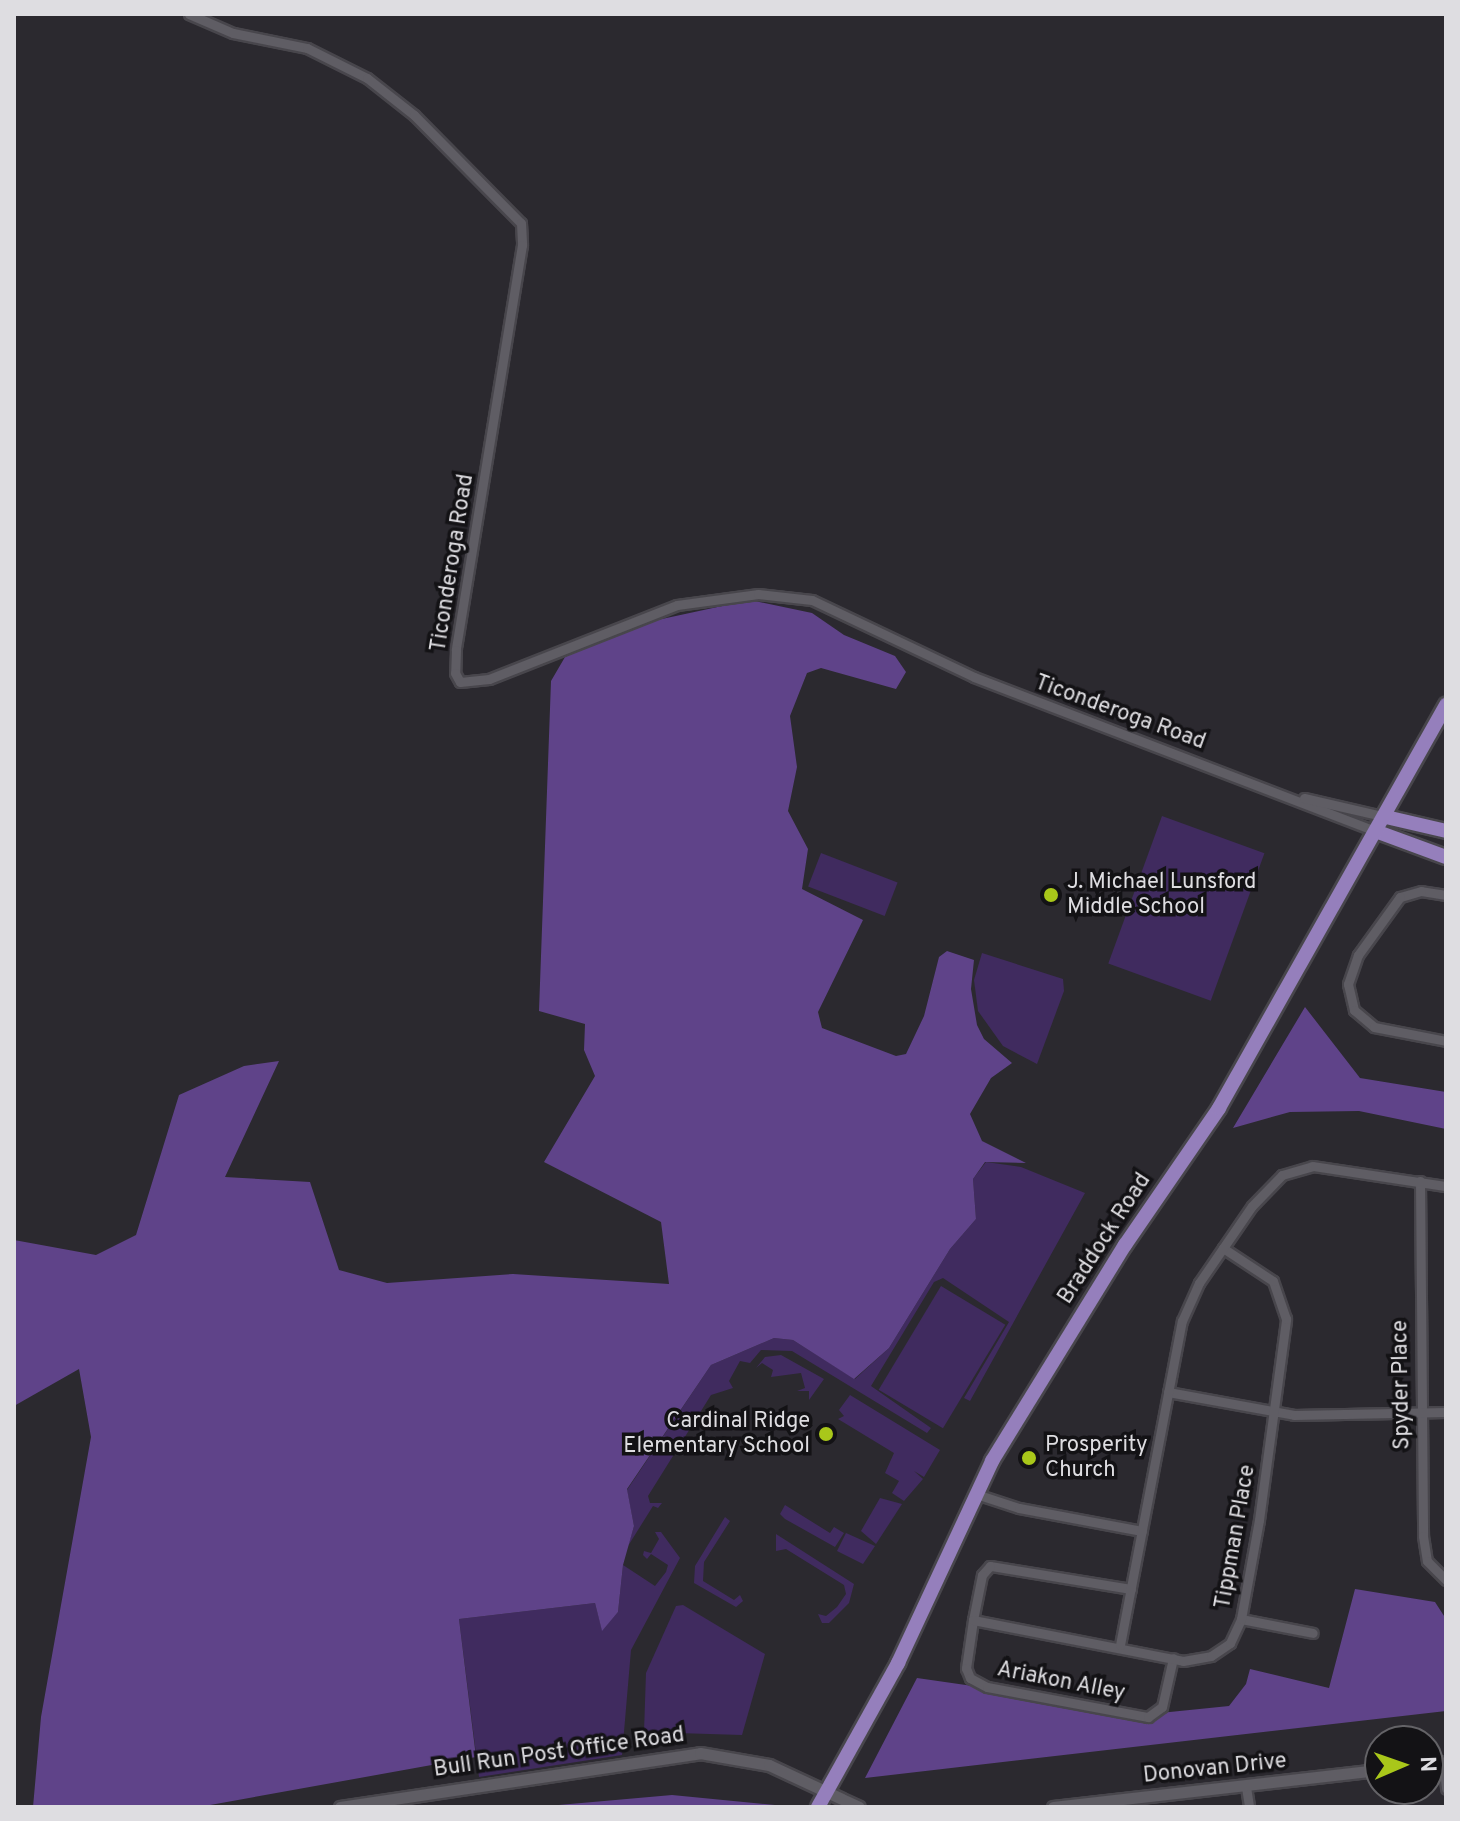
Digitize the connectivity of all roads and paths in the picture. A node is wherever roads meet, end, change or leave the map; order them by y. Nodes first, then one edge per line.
1 (189, 14) edge
2 (1446, 705) edge
3 (1276, 792) junction
4 (1386, 817) junction
5 (1446, 831) edge
6 (1378, 832) junction
7 (1446, 857) edge
8 (1446, 895) edge
9 (1446, 1040) edge
10 (1420, 1181) junction
11 (1446, 1186) edge
12 (1223, 1248) junction
13 (1168, 1392) junction
14 (1274, 1411) junction
15 (1420, 1412) junction
16 (1446, 1412) edge
17 (976, 1494) junction
18 (1142, 1531) junction
19 (1446, 1580) edge
20 (1131, 1589) junction
21 (1241, 1619) junction
22 (973, 1620) junction
23 (1313, 1633) dead end
24 (1120, 1645) junction
25 (1173, 1658) junction
26 (1444, 1762) edge
27 (1364, 1772) edge
28 (1246, 1787) junction
29 (1446, 1789) edge
30 (827, 1791) junction
31 (340, 1807) edge
32 (818, 1807) edge
33 (859, 1807) edge
34 (1061, 1807) edge
35 (1249, 1807) edge

1 - 3 street, Ticonderoga Road
2 - 4 main road, Braddock Road
3 - 4 street, Ticonderoga Road
3 - 6 street, Ticonderoga Road
4 - 5 main road
4 - 6 main road, Braddock Road
6 - 7 main road
6 - 17 main road, Braddock Road
8 - 9 street
10 - 11 street
10 - 12 street
10 - 15 street, Spyder Place
12 - 13 street
12 - 14 street, Tippman Place
13 - 14 street
13 - 18 street
14 - 15 street
14 - 21 street, Tippman Place
15 - 16 street
15 - 19 street, Spyder Place
17 - 18 street
17 - 30 main road, Braddock Road
18 - 20 street
20 - 22 street, Ariakon Alley
20 - 24 street
21 - 23 street
21 - 25 street, Tippman Place
22 - 24 street, Tippman Place
22 - 25 street, Ariakon Alley
24 - 25 street, Tippman Place
26 - 29 street
27 - 28 street, Donovan Drive
28 - 34 street, Donovan Drive
28 - 35 street
30 - 31 street, Bull Run Post Office Road
30 - 32 main road, Braddock Road
30 - 33 street

